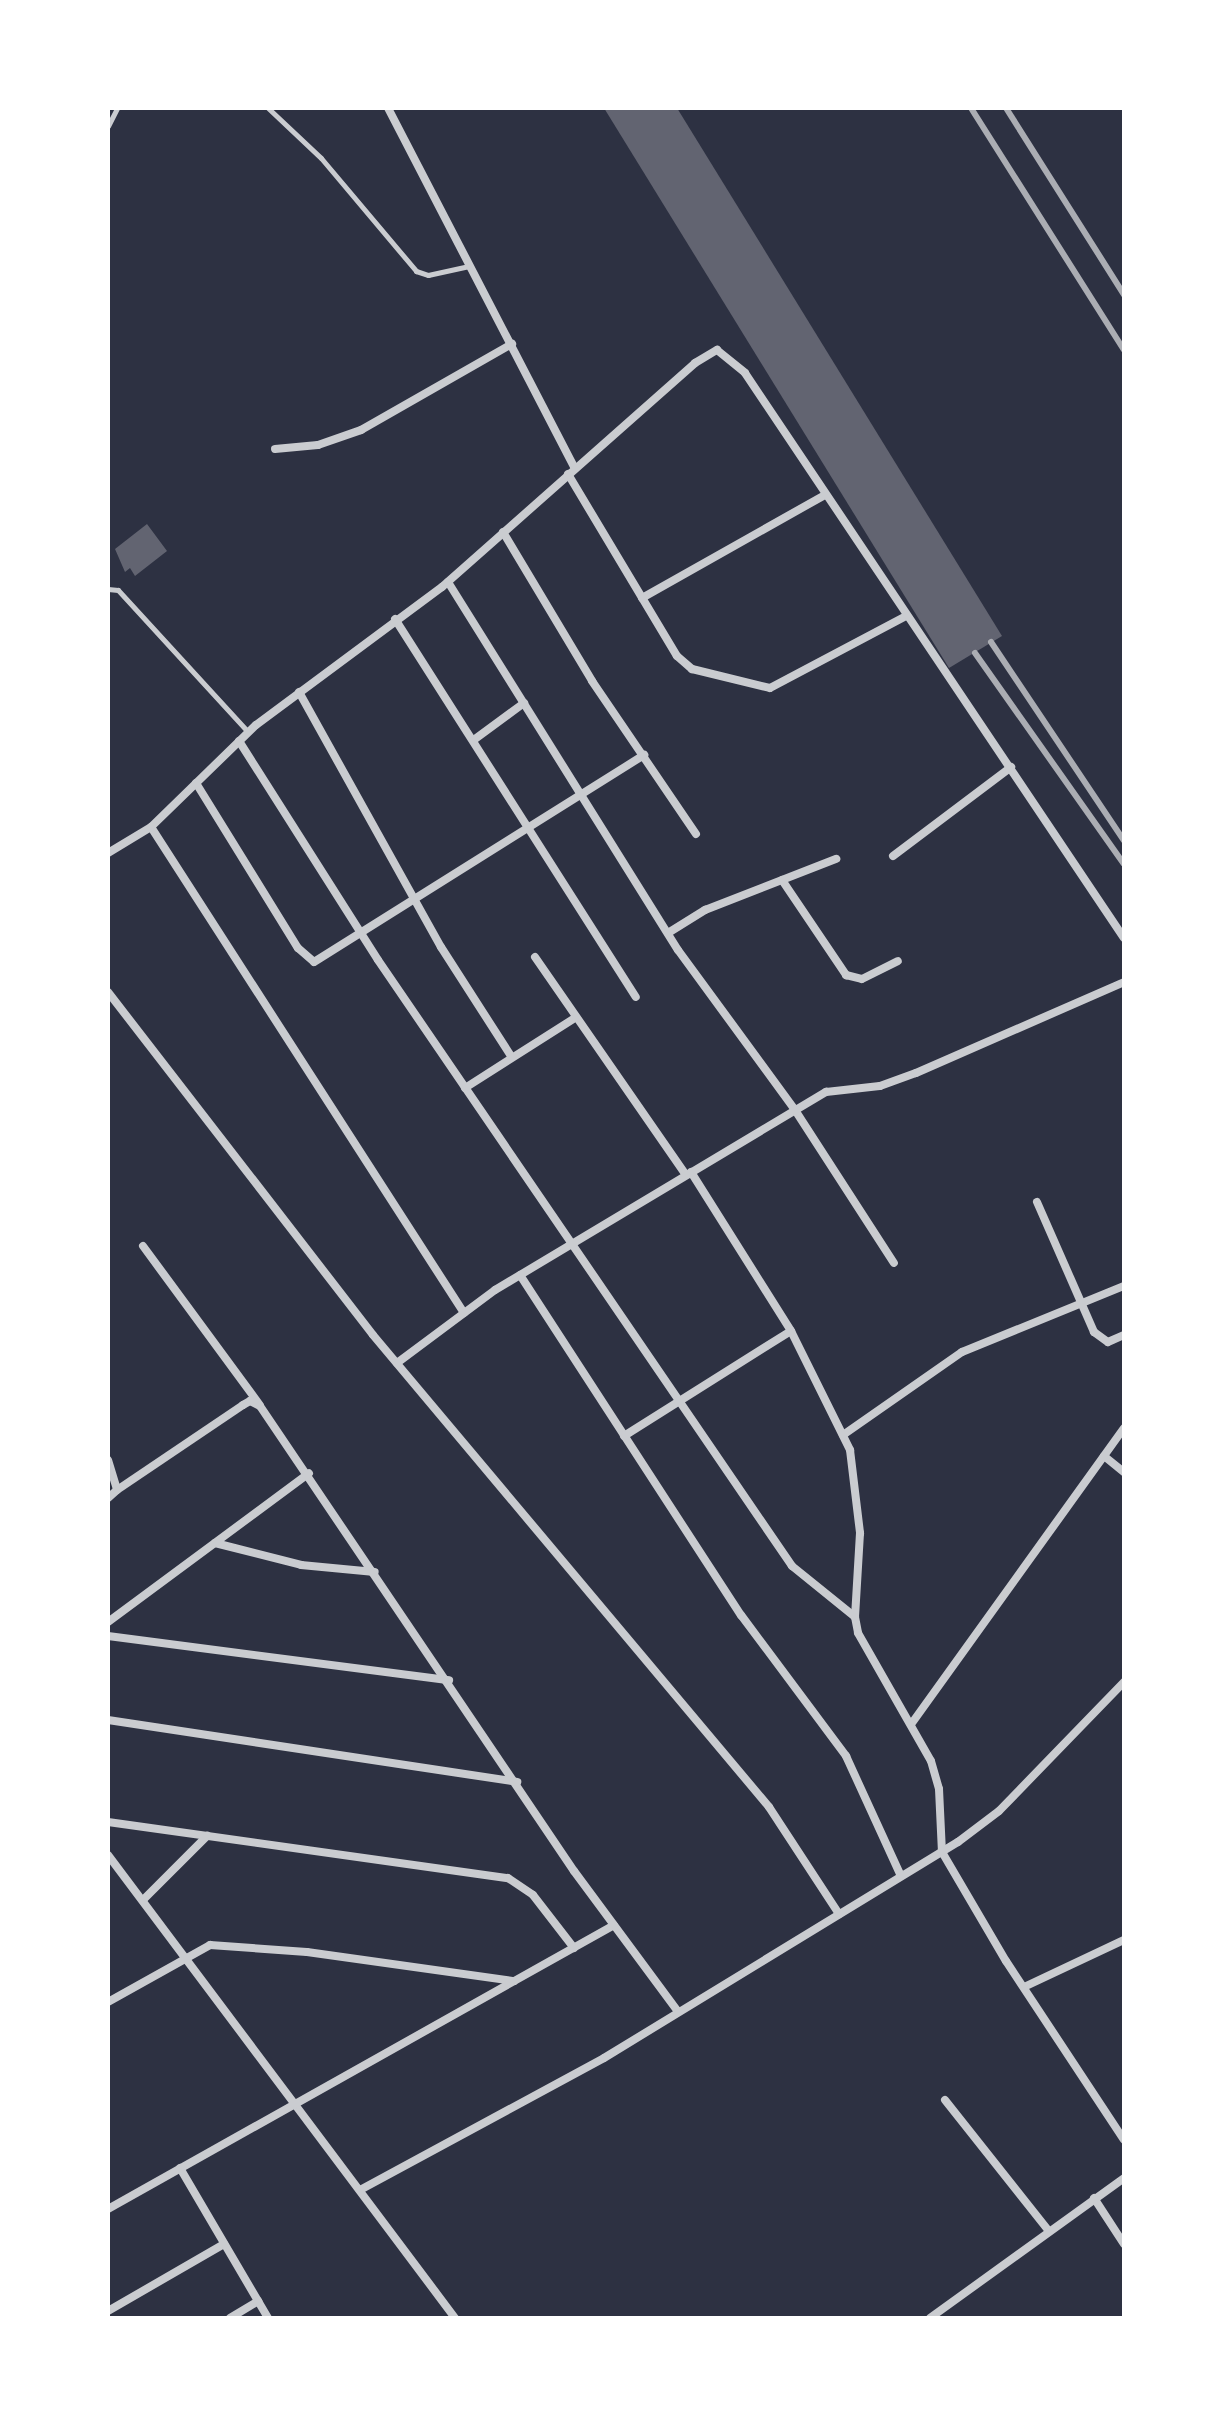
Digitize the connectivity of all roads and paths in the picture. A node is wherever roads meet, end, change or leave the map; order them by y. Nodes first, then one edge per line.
1 (117, 108) edge
2 (268, 108) edge
3 (388, 108) edge
4 (108, 126) edge
5 (470, 265) junction
6 (512, 344) junction
7 (275, 449) dead end
8 (572, 471) junction
9 (825, 495) junction
10 (503, 532) junction
11 (448, 582) junction
12 (108, 589) edge
13 (642, 598) junction
14 (906, 616) junction
15 (395, 619) junction
16 (299, 692) junction
17 (524, 703) junction
18 (248, 732) junction
19 (475, 739) junction
20 (239, 741) junction
21 (644, 755) junction
22 (1011, 767) junction
23 (196, 783) junction
24 (582, 795) junction
25 (151, 827) junction
26 (530, 828) junction
27 (696, 834) dead end
28 (108, 853) edge
29 (893, 856) dead end
30 (836, 859) dead end
31 (782, 880) junction
32 (412, 897) junction
33 (668, 933) junction
34 (362, 934) junction
35 (1124, 938) edge
36 (535, 957) dead end
37 (898, 961) dead end
38 (1124, 982) edge
39 (108, 992) edge
40 (636, 997) dead end
41 (575, 1018) junction
42 (511, 1056) junction
43 (465, 1088) junction
44 (795, 1110) junction
45 (689, 1174) junction
46 (1037, 1202) dead end
47 (573, 1243) junction
48 (143, 1246) dead end
49 (894, 1263) dead end
50 (520, 1275) junction
51 (1124, 1286) edge
52 (1082, 1303) junction
53 (464, 1313) junction
54 (791, 1331) junction
55 (1124, 1335) edge
56 (397, 1363) junction
57 (681, 1399) junction
58 (260, 1406) junction
59 (1124, 1428) edge
60 (843, 1435) junction
61 (624, 1436) junction
62 (1104, 1456) junction
63 (108, 1460) edge
64 (1124, 1472) edge
65 (309, 1473) junction
66 (117, 1490) junction
67 (108, 1498) edge
68 (215, 1543) junction
69 (375, 1572) junction
70 (855, 1617) junction
71 (108, 1622) edge
72 (108, 1636) edge
73 (449, 1680) junction
74 (1124, 1682) edge
75 (108, 1720) edge
76 (912, 1723) junction
77 (517, 1782) junction
78 (108, 1822) edge
79 (207, 1836) junction
80 (942, 1852) junction
81 (108, 1855) edge
82 (901, 1876) junction
83 (143, 1900) junction
84 (839, 1914) junction
85 (614, 1925) junction
86 (1124, 1940) edge
87 (574, 1948) junction
88 (185, 1958) junction
89 (515, 1981) junction
90 (1024, 1987) junction
91 (108, 2002) edge
92 (677, 2010) junction
93 (945, 2100) dead end
94 (296, 2105) junction
95 (1124, 2140) edge
96 (180, 2168) junction
97 (1124, 2178) edge
98 (360, 2190) junction
99 (1094, 2198) junction
100 (108, 2209) edge
101 (1049, 2231) junction
102 (224, 2244) junction
103 (1124, 2244) edge
104 (258, 2301) junction
105 (108, 2311) edge
106 (230, 2318) edge
107 (268, 2318) edge
108 (455, 2318) edge
109 (930, 2318) edge

1 - 4 lane
2 - 5 lane
3 - 5 street
5 - 6 street
6 - 7 street
6 - 8 street
8 - 9 street
8 - 10 street
8 - 13 street
9 - 13 street
9 - 14 street
10 - 11 street
10 - 21 street
11 - 15 street
11 - 17 street
12 - 18 lane
13 - 14 street
14 - 22 street
15 - 16 street
15 - 19 street
16 - 18 street
16 - 32 street
17 - 19 street
17 - 24 street
18 - 20 street
19 - 26 street
20 - 23 street
20 - 34 street
21 - 24 street
21 - 27 street
22 - 29 street
22 - 35 street
23 - 25 street
23 - 34 street
24 - 26 street
24 - 33 street
25 - 28 street
25 - 53 street
26 - 32 street
26 - 40 street
30 - 31 street
31 - 33 street
31 - 37 street
32 - 34 street
32 - 42 street
33 - 44 street
34 - 43 street
36 - 41 street
38 - 44 street
39 - 56 street
41 - 42 street
41 - 45 street
42 - 43 street
43 - 47 street
44 - 45 street
44 - 49 street
45 - 47 street
45 - 54 street
46 - 52 street
47 - 50 street
47 - 57 street
48 - 58 street
50 - 53 street
50 - 61 street
51 - 52 street
52 - 55 street
52 - 60 street
53 - 56 street
54 - 57 street
54 - 60 street
56 - 84 street
57 - 61 street
57 - 70 street
58 - 65 street
58 - 66 street
59 - 62 street
60 - 70 street
61 - 82 street
62 - 64 street
62 - 76 street
63 - 66 street
65 - 68 street
65 - 69 street
66 - 67 street
68 - 69 street
68 - 71 street
69 - 73 street
70 - 76 street
72 - 73 street
73 - 77 street
74 - 80 street
75 - 77 street
76 - 80 street
77 - 85 street
78 - 79 street
79 - 83 street
79 - 87 street
80 - 82 street
80 - 90 street
81 - 83 street
82 - 84 street
83 - 88 street
84 - 92 street
85 - 87 street
85 - 92 street
86 - 90 street
87 - 89 street
88 - 89 street
88 - 91 street
88 - 94 street
89 - 94 street
90 - 95 street
92 - 98 street
93 - 101 street
94 - 96 street
94 - 98 street
96 - 100 street
96 - 102 street
97 - 99 street
98 - 108 street
99 - 101 street
99 - 103 street
101 - 109 street
102 - 104 street
102 - 105 street
104 - 106 street
104 - 107 street

